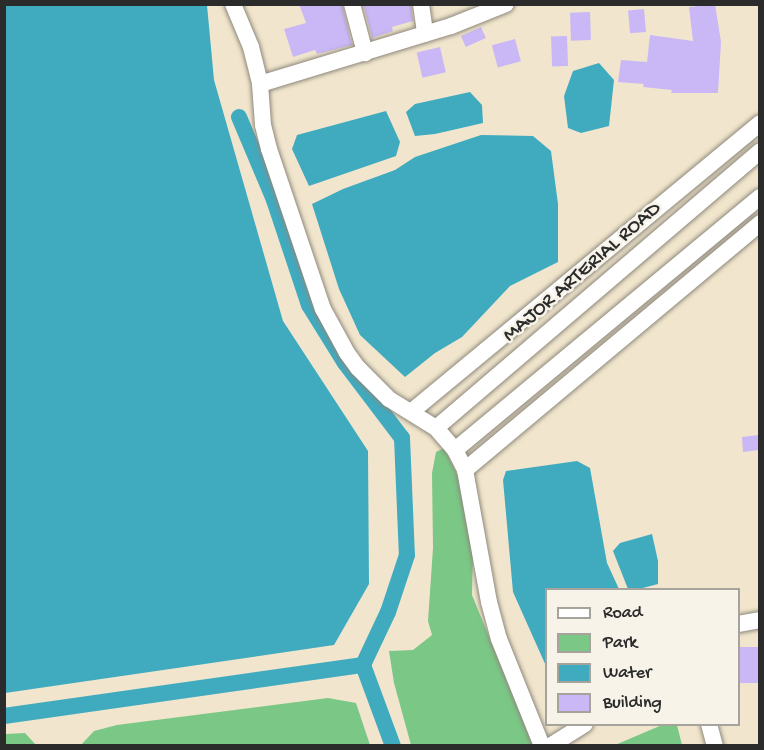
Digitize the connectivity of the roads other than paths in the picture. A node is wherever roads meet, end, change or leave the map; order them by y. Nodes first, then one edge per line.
1 (233, 4) edge
2 (352, 4) edge
3 (421, 4) edge
4 (506, 4) edge
5 (425, 34) junction
6 (365, 53) junction
7 (260, 84) junction
8 (759, 123) edge
9 (759, 151) edge
10 (759, 196) edge
11 (759, 222) edge
12 (411, 412) junction
13 (436, 428) junction
14 (455, 450) junction
15 (465, 470) junction
16 (759, 620) edge
17 (740, 624) edge
18 (582, 726) edge
19 (710, 726) edge
20 (542, 746) edge
21 (550, 746) edge
22 (715, 746) edge

1 - 7 street
2 - 6 street
3 - 5 street
4 - 5 street
5 - 6 street
6 - 7 street
7 - 12 street
8 - 12 street
9 - 13 street, MAJOR ARTERIAL ROAD
10 - 14 street
11 - 15 street
12 - 13 street
13 - 14 street
14 - 15 street
15 - 20 street
16 - 17 street
18 - 21 street
19 - 22 street

